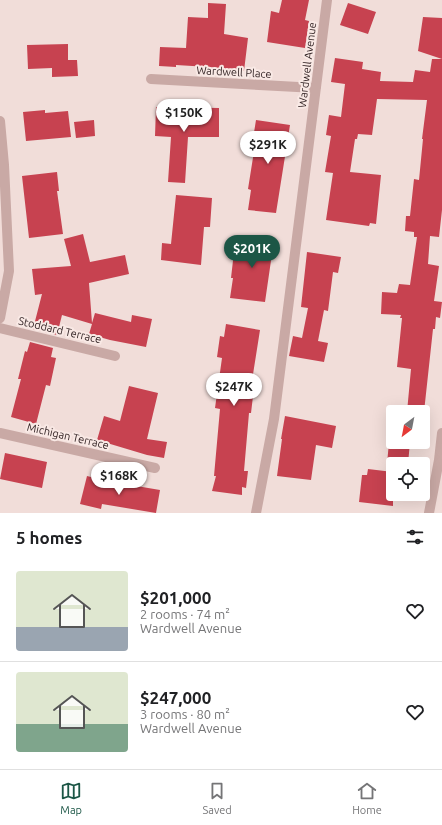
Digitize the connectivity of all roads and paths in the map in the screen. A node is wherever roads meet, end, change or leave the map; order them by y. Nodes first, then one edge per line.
1 (327, 0) edge
2 (151, 79) dead end
3 (316, 88) junction
4 (0, 121) edge
5 (0, 318) edge
6 (0, 328) edge
7 (115, 356) dead end
8 (0, 433) edge
9 (442, 433) edge
10 (155, 468) dead end
11 (256, 513) edge
12 (429, 513) edge

1 - 3 street, Wardwell Avenue
2 - 3 street, Wardwell Place
3 - 11 street, Wardwell Avenue
4 - 5 street
6 - 7 street, Stoddard Terrace
8 - 10 street, Michigan Terrace
9 - 12 street

